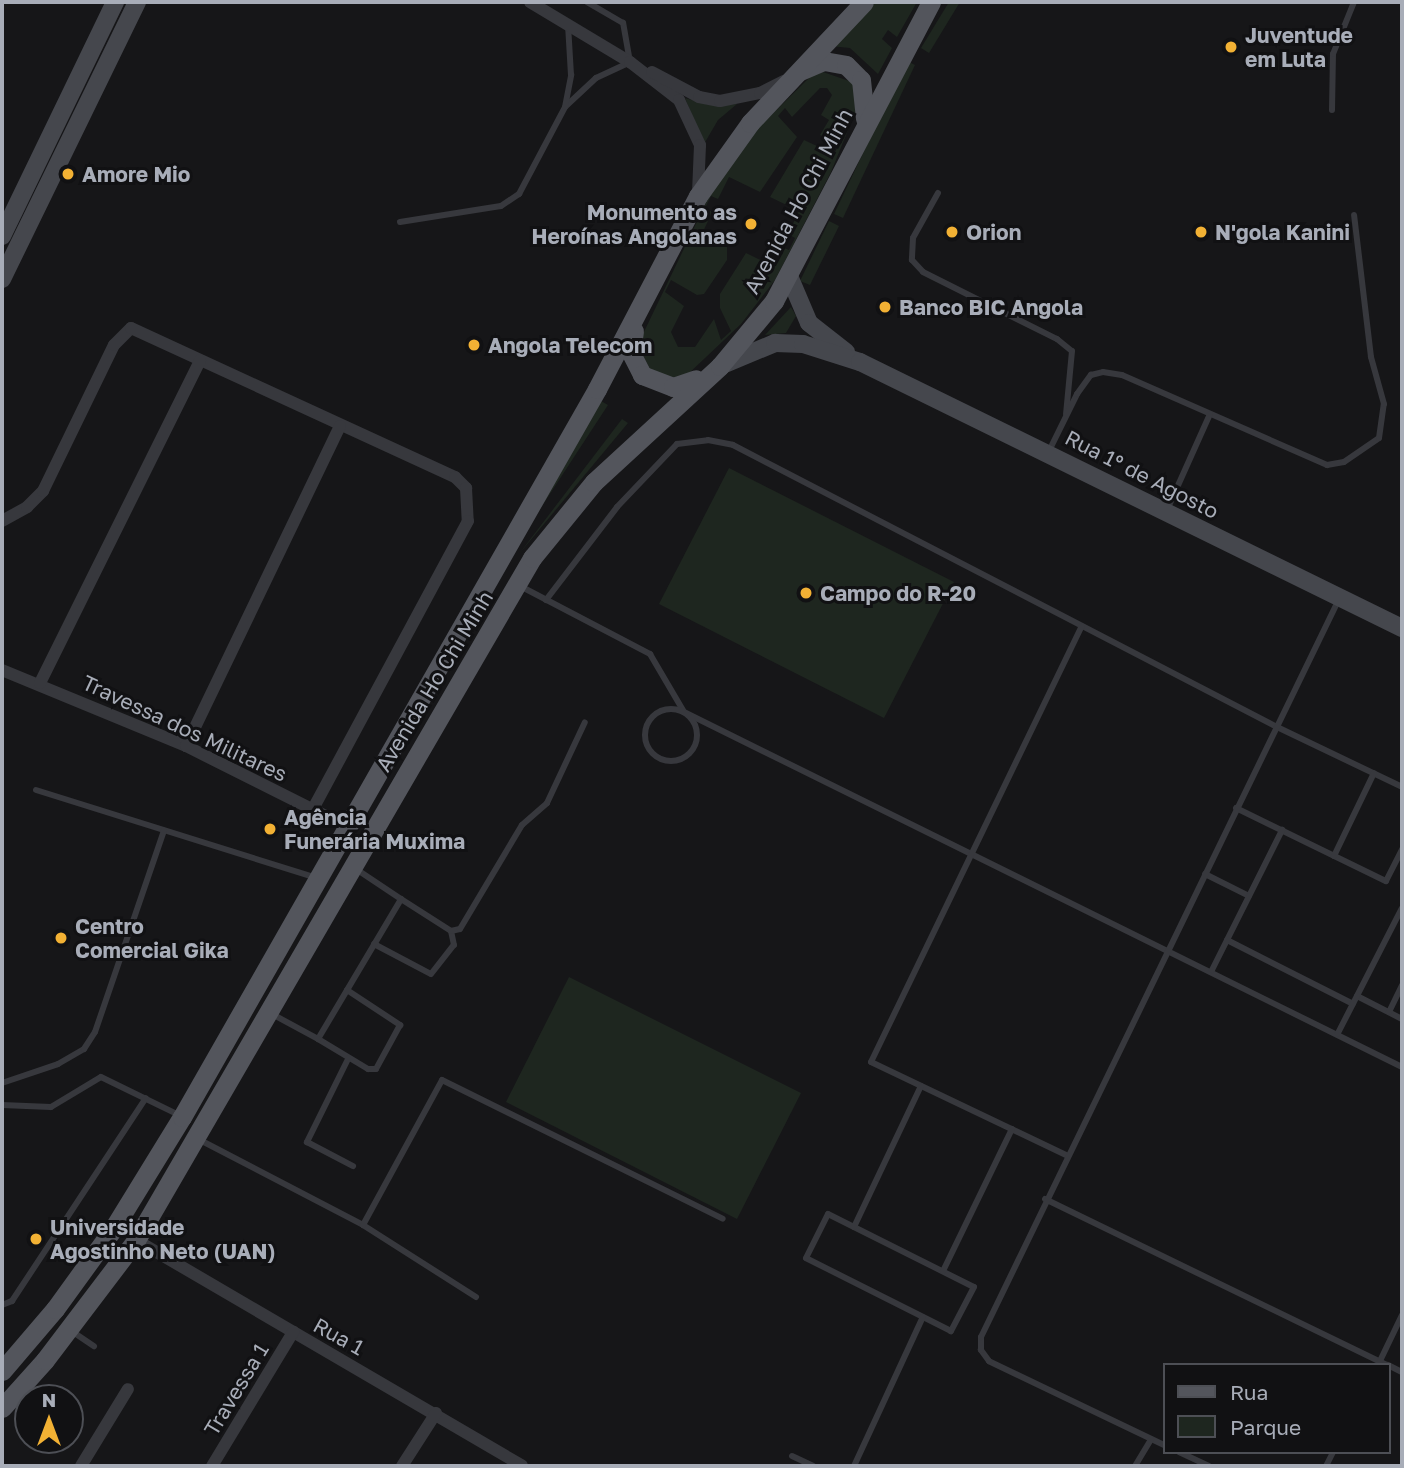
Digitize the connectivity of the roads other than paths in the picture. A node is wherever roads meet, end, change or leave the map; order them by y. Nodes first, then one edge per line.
1 (115, 2) edge
2 (137, 2) edge
3 (530, 2) edge
4 (587, 2) edge
5 (864, 2) edge
6 (931, 2) edge
7 (1354, 2) edge
8 (568, 23) junction
9 (630, 62) junction
10 (788, 79) junction
11 (565, 107) junction
12 (1332, 110) dead end
13 (865, 124) junction
14 (24, 190) junction
15 (938, 194) dead end
16 (698, 196) junction
17 (2, 213) edge
18 (1354, 215) dead end
19 (400, 222) dead end
20 (2, 236) edge
21 (789, 276) junction
22 (2, 279) edge
23 (639, 313) junction
24 (200, 360) junction
25 (860, 362) junction
26 (720, 366) junction
27 (1210, 414) junction
28 (1066, 416) junction
29 (340, 426) junction
30 (1048, 453) junction
31 (1167, 512) junction
32 (2, 521) edge
33 (518, 585) junction
34 (1339, 599) junction
35 (546, 600) junction
36 (1082, 626) junction
37 (1402, 628) edge
38 (2, 670) edge
39 (40, 683) junction
40 (684, 712) junction
41 (585, 722) dead end
42 (1277, 727) junction
43 (186, 746) junction
44 (1374, 773) junction
45 (1402, 787) edge
46 (36, 789) dead end
47 (1236, 808) junction
48 (313, 809) junction
49 (348, 828) junction
50 (164, 830) junction
51 (1282, 830) junction
52 (1402, 849) edge
53 (971, 853) junction
54 (1334, 856) junction
55 (352, 866) junction
56 (1205, 874) junction
57 (318, 879) junction
58 (1249, 896) junction
59 (401, 899) junction
60 (1402, 908) edge
61 (451, 931) junction
62 (1227, 940) junction
63 (374, 944) junction
64 (1168, 950) junction
65 (1212, 970) junction
66 (1402, 985) edge
67 (347, 990) junction
68 (1357, 996) junction
69 (1353, 1004) junction
70 (269, 1012) junction
71 (1389, 1012) junction
72 (1402, 1018) edge
73 (1338, 1033) junction
74 (318, 1039) junction
75 (348, 1059) junction
76 (1402, 1067) edge
77 (2, 1083) edge
78 (920, 1086) junction
79 (146, 1098) junction
80 (2, 1105) edge
81 (182, 1117) junction
82 (1012, 1129) junction
83 (196, 1138) junction
84 (1066, 1155) junction
85 (353, 1166) dead end
86 (1045, 1199) junction
87 (723, 1219) dead end
88 (363, 1225) junction
89 (854, 1227) junction
90 (135, 1240) junction
91 (943, 1271) junction
92 (476, 1297) dead end
93 (2, 1305) edge
94 (1402, 1315) edge
95 (923, 1317) junction
96 (68, 1329) junction
97 (293, 1332) junction
98 (94, 1346) dead end
99 (1381, 1363) edge
100 (1383, 1363) edge
101 (2, 1371) edge
102 (128, 1389) dead end
103 (2, 1408) edge
104 (436, 1413) junction
105 (1151, 1439) junction
106 (1162, 1444) edge
107 (1184, 1454) edge
108 (792, 1456) dead end
109 (81, 1466) edge
110 (212, 1466) edge
111 (402, 1466) edge
112 (522, 1466) edge
113 (813, 1466) edge
114 (854, 1466) edge
115 (1135, 1466) edge
116 (1209, 1466) edge

1 - 14 main road
2 - 22 main road
3 - 8 street
4 - 9 lane
5 - 10 main road, Avenida Ho Chi Minh
6 - 13 main road, Avenida Ho Chi Minh
7 - 12 lane
8 - 9 street
8 - 11 lane
9 - 10 street
9 - 11 lane
9 - 16 street
10 - 13 main road
10 - 16 main road, Avenida Ho Chi Minh
11 - 19 lane
13 - 21 main road, Avenida Ho Chi Minh
14 - 17 street
14 - 20 main road
15 - 28 lane
16 - 23 main road, Avenida Ho Chi Minh
18 - 27 lane
21 - 25 main road
21 - 26 main road, Avenida Ho Chi Minh
23 - 26 main road
23 - 49 main road, Avenida Ho Chi Minh
24 - 29 street
24 - 32 street
24 - 39 street
25 - 26 main road
25 - 30 main road, Rua 1º de Agosto
26 - 33 main road, Avenida Ho Chi Minh
27 - 28 lane
27 - 31 lane
28 - 30 lane
29 - 43 street
29 - 48 street
30 - 31 main road, Rua 1º de Agosto
31 - 34 main road, Rua 1º de Agosto
33 - 35 lane
33 - 55 main road, Avenida Ho Chi Minh
34 - 37 main road, Rua 1º de Agosto
34 - 42 lane
35 - 36 lane
35 - 40 lane
36 - 42 lane
36 - 53 lane
38 - 39 street, Travessa dos Militares
39 - 43 street, Travessa dos Militares
40 - 40 lane
40 - 53 lane
41 - 61 lane
42 - 44 lane
42 - 47 lane
43 - 48 street, Travessa dos Militares
44 - 45 lane
44 - 54 lane
46 - 50 lane
47 - 51 lane
47 - 56 lane
48 - 49 street, Travessa dos Militares
49 - 57 main road, Avenida Ho Chi Minh
50 - 57 lane
50 - 77 lane
51 - 54 lane
51 - 58 lane
52 - 54 lane
53 - 64 lane
53 - 78 lane
55 - 59 lane
55 - 70 main road, Avenida Ho Chi Minh
56 - 58 lane
56 - 64 lane
57 - 81 main road, Avenida Ho Chi Minh
58 - 62 lane
59 - 61 lane
59 - 63 lane
60 - 68 lane
61 - 63 lane
62 - 65 lane
62 - 69 lane
63 - 67 lane
64 - 65 lane
64 - 84 lane
65 - 73 lane
66 - 71 lane
67 - 74 lane
67 - 75 lane
68 - 69 lane
68 - 71 lane
69 - 73 lane
70 - 74 lane
70 - 83 main road, Avenida Ho Chi Minh
71 - 72 lane
73 - 76 lane
74 - 75 lane
75 - 85 lane
78 - 82 lane
78 - 89 lane
79 - 80 lane
79 - 81 lane
79 - 93 lane
81 - 101 main road, Avenida Ho Chi Minh
82 - 84 lane
82 - 91 lane
83 - 88 lane
83 - 90 main road, Avenida Ho Chi Minh
84 - 86 lane
86 - 99 lane
86 - 105 lane
87 - 88 lane
88 - 92 lane
89 - 91 lane
89 - 95 lane
90 - 96 main road, Avenida Ho Chi Minh
90 - 97 street, Rua 1
91 - 95 lane
94 - 100 lane
95 - 114 lane
96 - 98 lane
96 - 103 main road, Avenida Ho Chi Minh
97 - 104 street, Rua 1
97 - 110 street, Travessa 1
102 - 109 street
104 - 111 street
104 - 112 street, Rua 1
105 - 106 lane
105 - 115 lane
107 - 116 lane
108 - 113 lane

